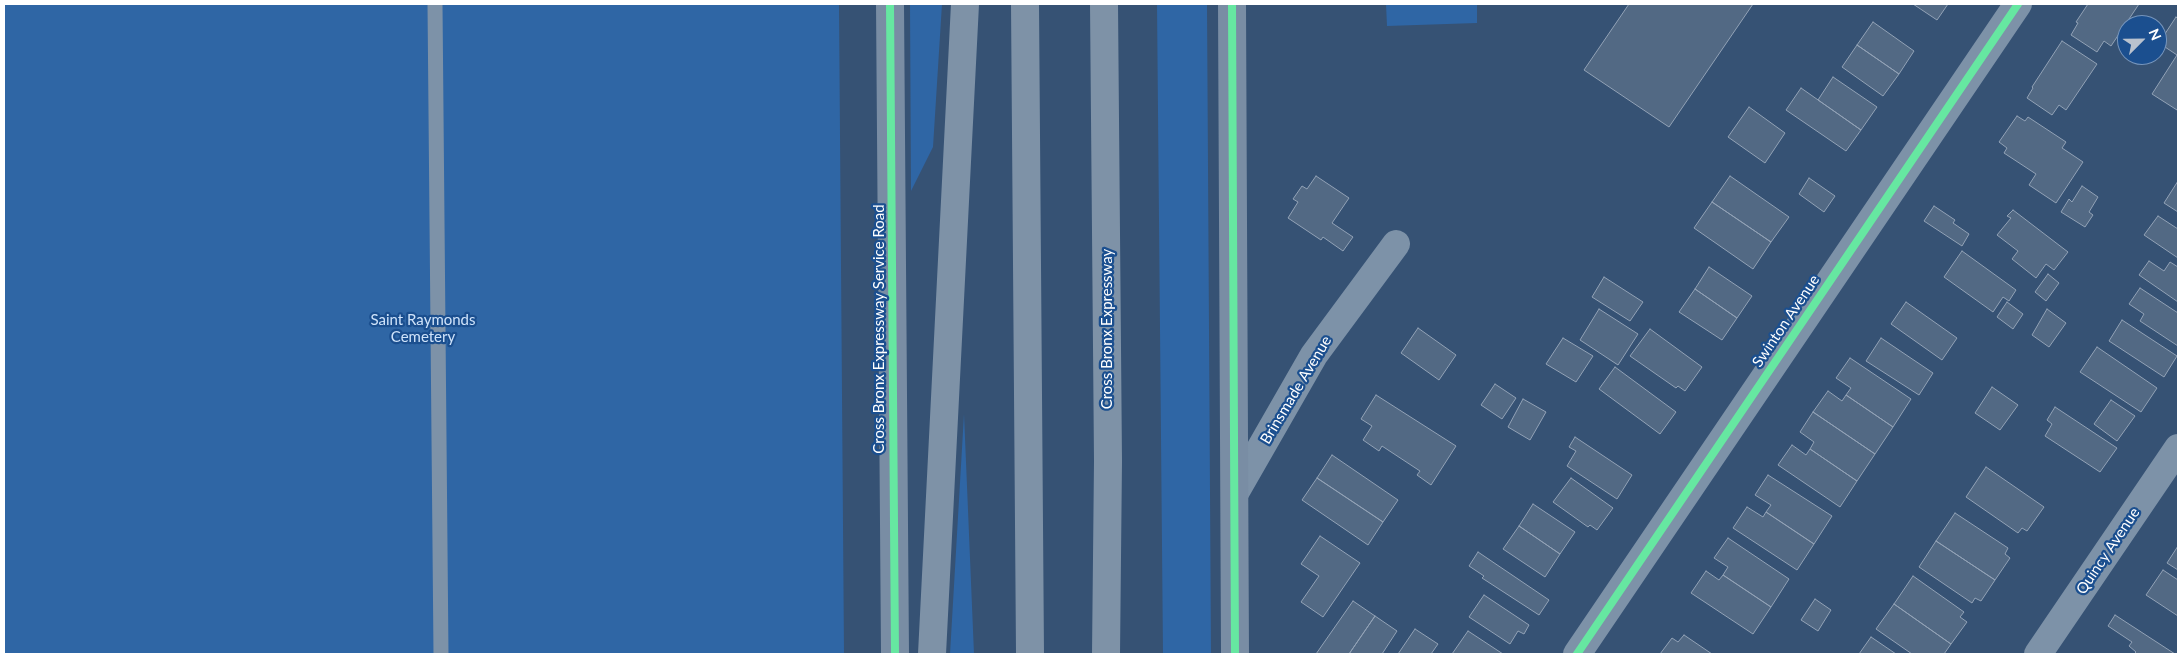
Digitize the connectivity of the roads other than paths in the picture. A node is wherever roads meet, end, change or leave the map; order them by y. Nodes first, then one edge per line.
1 (435, 4) edge
2 (890, 4) edge
3 (965, 4) edge
4 (1025, 4) edge
5 (1104, 4) edge
6 (1232, 4) edge
7 (2018, 4) edge
8 (1396, 244) dead end
9 (2178, 448) edge
10 (1108, 461) junction
11 (1236, 491) junction
12 (441, 654) edge
13 (896, 654) edge
14 (932, 654) edge
15 (1030, 654) edge
16 (1106, 654) edge
17 (1121, 654) edge
18 (1235, 654) edge
19 (1577, 654) edge
20 (2038, 654) edge

1 - 12 lane
2 - 13 street, Cross Bronx Expressway Service Road
3 - 14 highway
4 - 15 highway
5 - 10 highway, Cross Bronx Expressway
6 - 11 street
7 - 19 street, Swinton Avenue
8 - 11 street, Brinsmade Avenue
9 - 20 street, Quincy Avenue
10 - 16 highway, Cross Bronx Expressway
10 - 17 highway
11 - 18 street

